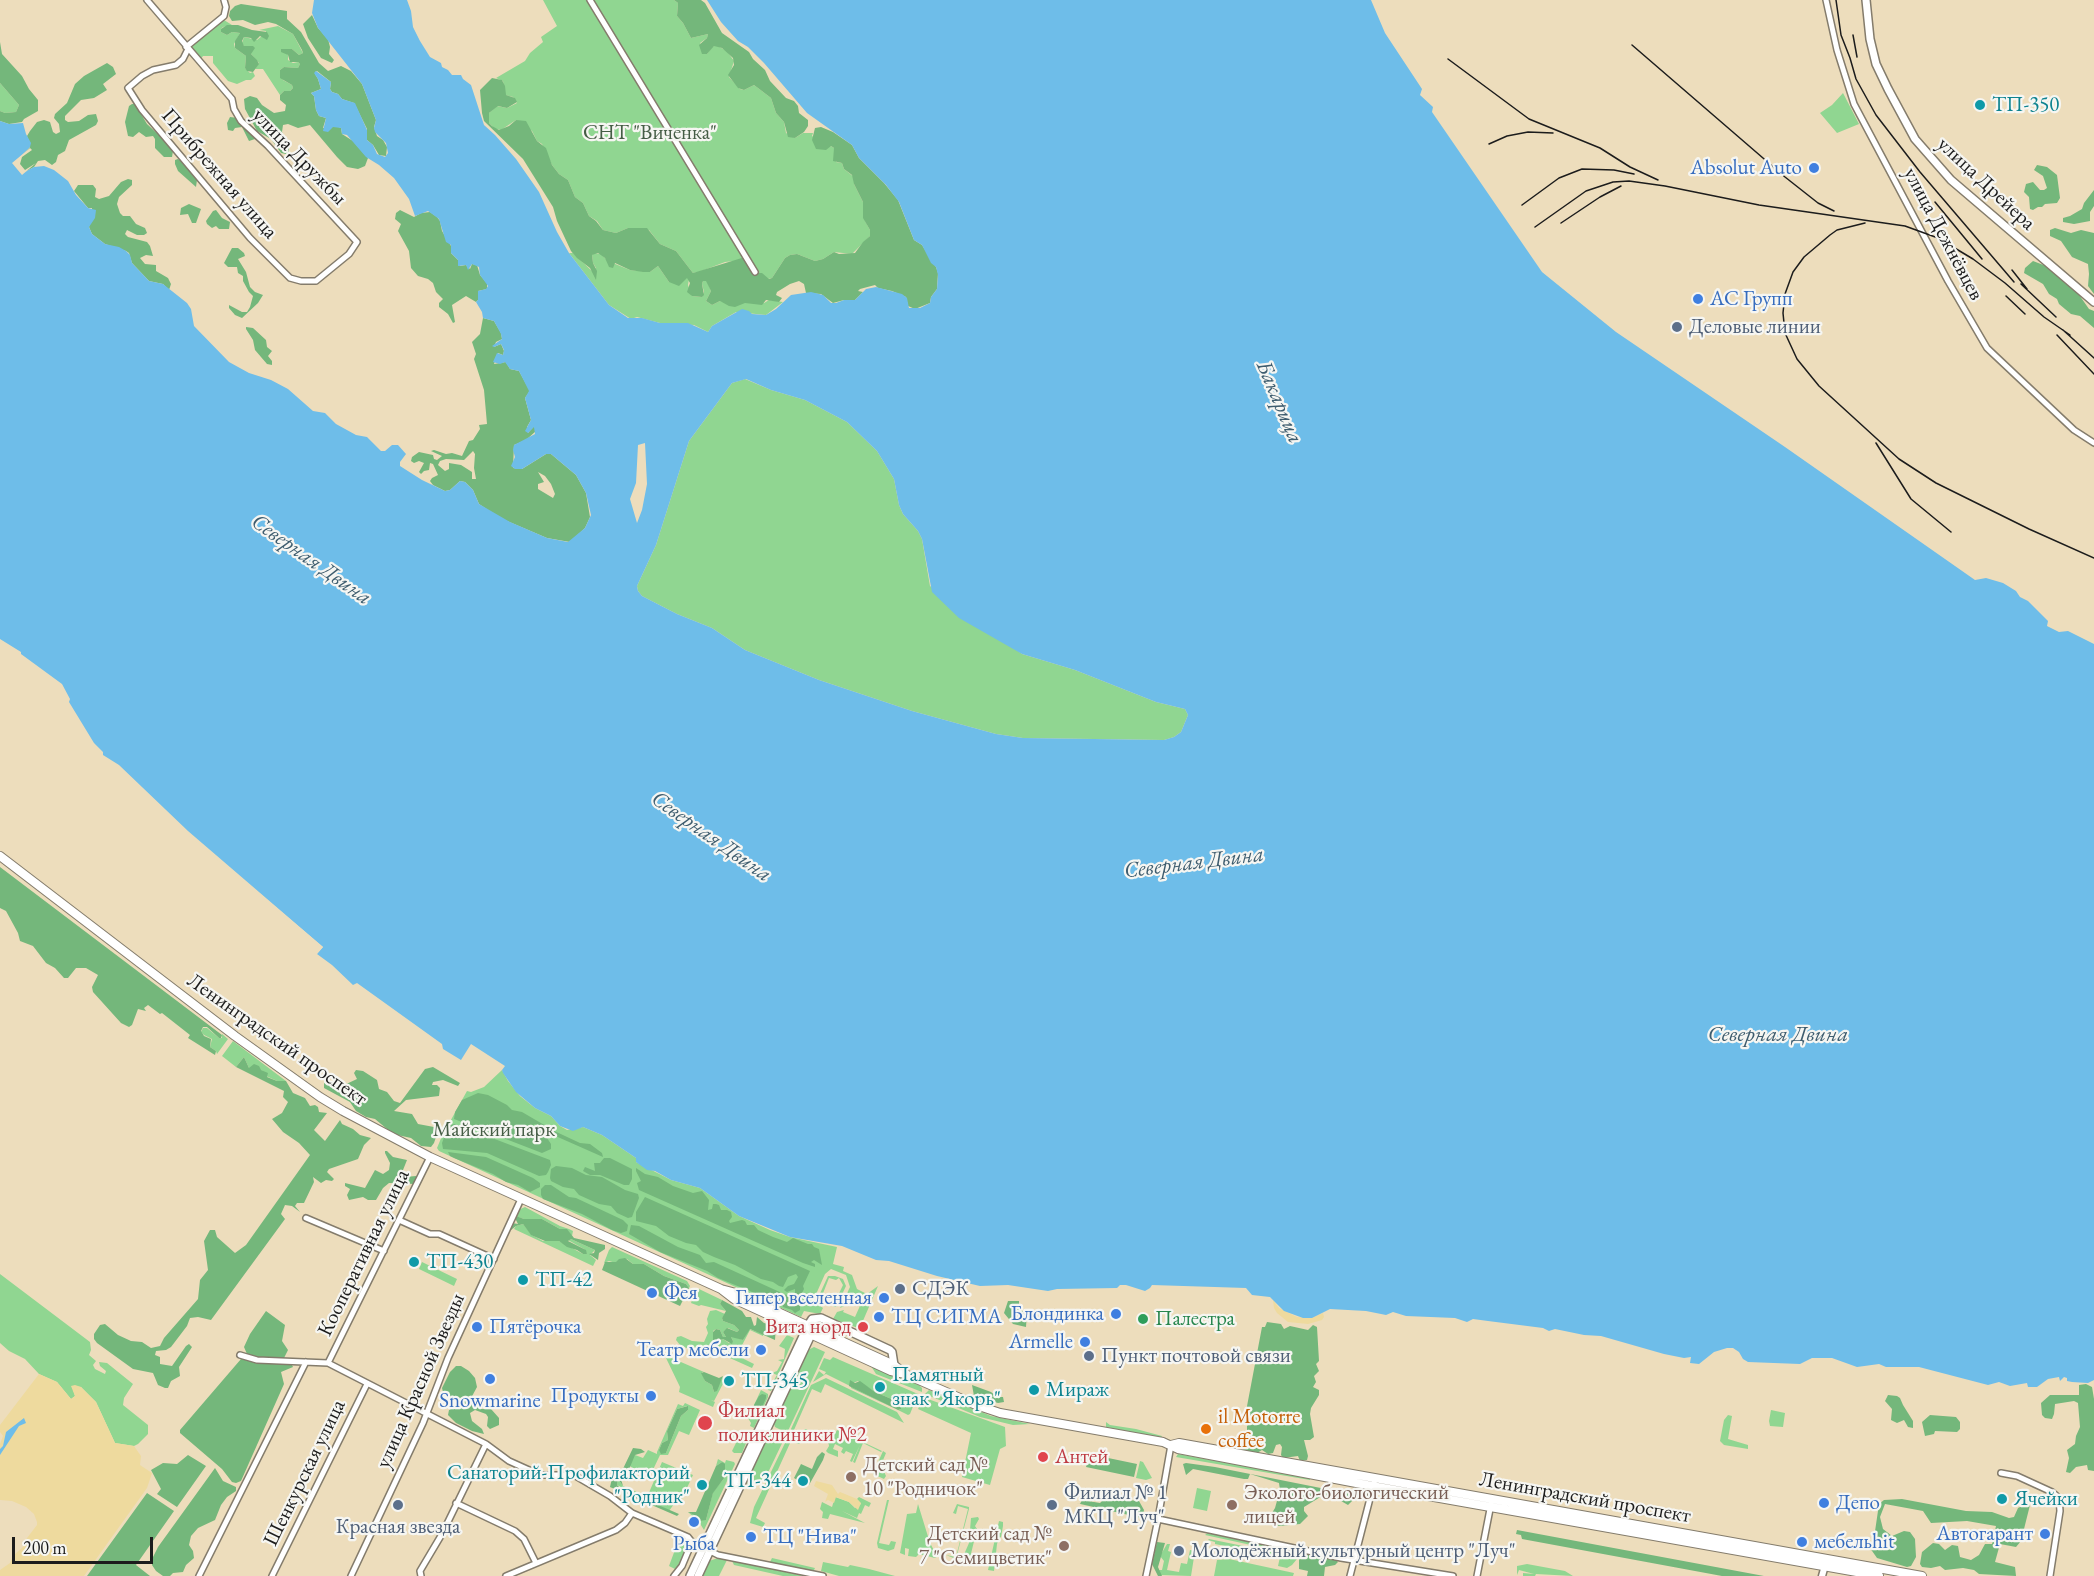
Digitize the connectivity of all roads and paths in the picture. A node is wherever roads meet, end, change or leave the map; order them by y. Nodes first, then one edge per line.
1 (147, 0) edge
2 (224, 0) edge
3 (590, 0) edge
4 (1826, 0) edge
5 (1866, 0) edge
6 (187, 48) junction
7 (755, 272) dead end
8 (290, 278) joint
9 (2094, 302) edge
10 (2094, 443) edge
11 (0, 856) edge
12 (430, 1157) junction
13 (521, 1199) junction
14 (306, 1218) dead end
15 (399, 1220) junction
16 (384, 1251) junction
17 (494, 1259) junction
18 (809, 1331) junction
19 (240, 1354) dead end
20 (306, 1362) junction
21 (328, 1363) junction
22 (894, 1365) junction
23 (905, 1374) junction
24 (367, 1384) junction
25 (426, 1414) junction
26 (486, 1444) junction
27 (1171, 1444) junction
28 (2001, 1473) dead end
29 (1375, 1483) junction
30 (456, 1503) junction
31 (1491, 1503) junction
32 (632, 1513) junction
33 (1158, 1519) junction
34 (693, 1542) junction
35 (707, 1549) junction
36 (1355, 1559) junction
37 (1826, 1562) junction
38 (536, 1563) junction
39 (199, 1576) edge
40 (272, 1576) edge
41 (351, 1576) edge
42 (421, 1576) edge
43 (507, 1576) edge
44 (674, 1576) edge
45 (690, 1576) edge
46 (698, 1576) edge
47 (823, 1576) edge
48 (1146, 1576) edge
49 (1350, 1576) edge
50 (1454, 1576) edge
51 (1478, 1576) edge
52 (1822, 1576) edge
53 (1879, 1576) edge
54 (1920, 1576) edge
55 (2049, 1576) edge

1 - 6 street, улица Дружбы
2 - 6 street
3 - 7 street
4 - 10 street, улица Дежнёвцев
5 - 9 main road, улица Дрейера
6 - 8 street, Прибрежная улица
6 - 8 street, улица Дружбы
11 - 12 main road, Ленинградский проспект
12 - 13 main road, Ленинградский проспект
12 - 15 street, Кооперативная улица
13 - 17 street, улица Красной Звезды
13 - 18 main road, Ленинградский проспект
14 - 16 street
15 - 16 street, Кооперативная улица
15 - 17 street
16 - 21 street, Кооперативная улица
17 - 25 street, улица Красной Звезды
18 - 22 main road, Ленинградский проспект
18 - 22 main road
18 - 23 main road, Ленинградский проспект
18 - 35 main road
19 - 20 street
20 - 21 street
20 - 39 street
21 - 24 street
22 - 23 main road, Ленинградский проспект
23 - 27 main road, Ленинградский проспект
24 - 25 street
24 - 40 street, Шенкурская улица
25 - 26 street
25 - 41 street, улица Красной Звезды
26 - 30 street
26 - 32 street
27 - 29 main road, Ленинградский проспект
27 - 33 street
28 - 55 street
29 - 31 main road, Ленинградский проспект
29 - 36 street
30 - 38 street
30 - 42 street
31 - 37 main road, Ленинградский проспект
31 - 51 street
32 - 34 street
32 - 38 street
33 - 36 street
33 - 48 street
34 - 35 street
34 - 44 street
35 - 45 main road
35 - 46 main road
35 - 47 street
36 - 49 street
36 - 50 street
37 - 52 street
37 - 53 main road, Ленинградский проспект
37 - 54 main road, Ленинградский проспект
38 - 43 street

